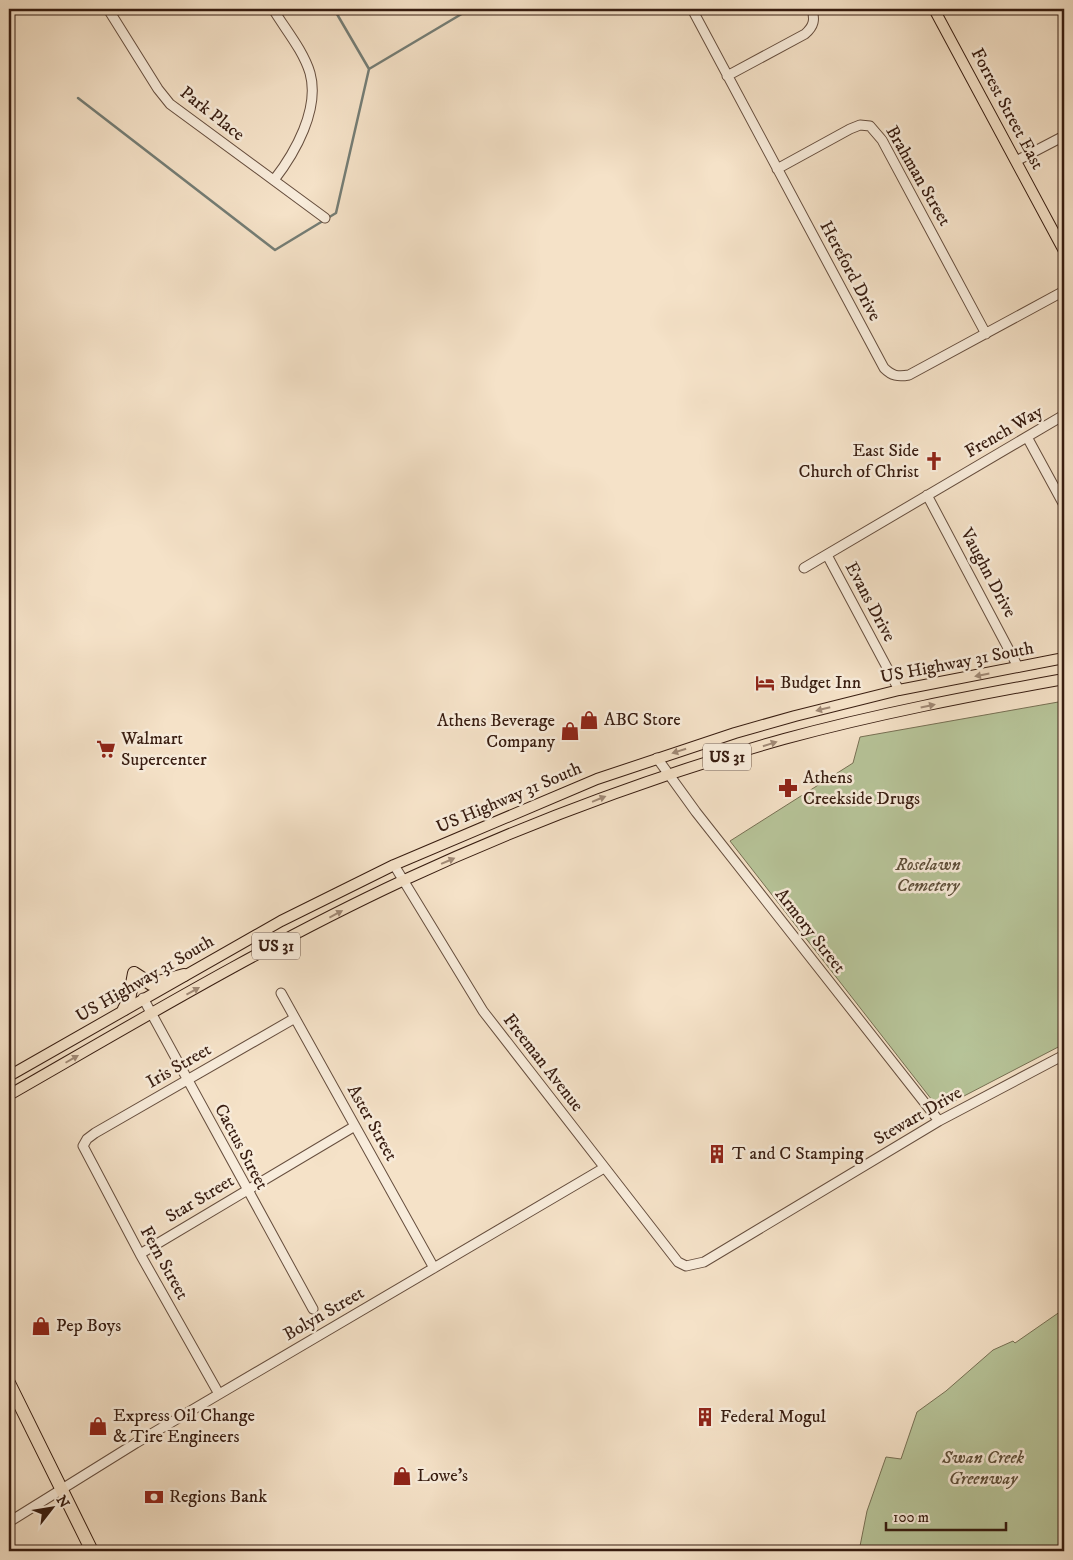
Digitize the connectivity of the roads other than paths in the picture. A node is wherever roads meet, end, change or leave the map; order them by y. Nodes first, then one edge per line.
1 (108, 9) edge
2 (273, 9) edge
3 (692, 9) edge
4 (812, 9) edge
5 (934, 9) edge
6 (727, 76) junction
7 (1064, 136) edge
8 (1016, 161) junction
9 (777, 168) junction
10 (274, 180) junction
11 (325, 218) dead end
12 (1064, 251) edge
13 (1064, 291) edge
14 (986, 334) junction
15 (1064, 415) edge
16 (1027, 437) junction
17 (927, 495) junction
18 (1064, 504) edge
19 (827, 555) junction
20 (804, 568) dead end
21 (1064, 658) edge
22 (1018, 667) junction
23 (1064, 679) edge
24 (899, 690) junction
25 (657, 758) junction
26 (670, 774) junction
27 (394, 865) junction
28 (404, 880) junction
29 (184, 975) junction
30 (281, 993) dead end
31 (143, 998) junction
32 (124, 1009) junction
33 (150, 1014) junction
34 (295, 1018) junction
35 (1064, 1055) edge
36 (9, 1076) edge
37 (187, 1080) junction
38 (9, 1094) edge
39 (939, 1122) junction
40 (355, 1126) junction
41 (83, 1146) joint
42 (604, 1168) junction
43 (246, 1190) junction
44 (140, 1254) junction
45 (686, 1266) joint
46 (434, 1268) junction
47 (313, 1309) dead end
48 (9, 1383) edge
49 (219, 1394) junction
50 (61, 1490) junction
51 (9, 1522) edge
52 (92, 1551) edge

1 - 10 street, Park Place
2 - 10 street
3 - 6 street, Hereford Drive
4 - 6 street
5 - 8 main road, Forrest Street East
6 - 9 street, Hereford Drive
7 - 8 street
8 - 12 main road, Forrest Street East
9 - 14 street, Brahman Street
9 - 14 street, Hereford Drive
10 - 11 street, Park Place
13 - 14 street, Hereford Drive
15 - 16 street, French Way
16 - 17 street, French Way
16 - 18 street
17 - 19 street, French Way
17 - 22 street, Vaughn Drive
19 - 20 street, French Way
19 - 24 street, Evans Drive
21 - 22 main road, US Highway 31 South / US 31
22 -> 24 main road, US Highway 31 South / US 31
26 -> 23 main road, US Highway 31 South / US 31
24 -> 25 main road, US Highway 31 South / US 31
25 - 26 street, Armory Street
25 - 27 main road, US Highway 31 South / US 31
28 -> 26 main road, US Highway 31 South / US 31
26 - 39 street, Armory Street
27 - 28 street, Freeman Avenue
27 - 29 main road, US Highway 31 South / US 31
33 -> 28 main road, US Highway 31 South / US 31
28 - 42 street, Freeman Avenue
29 - 31 main road, US Highway 31 South / US 31
29 - 32 highway
30 - 34 street, Aster Street
31 - 32 main road, US Highway 31 South / US 31
31 - 33 street, Cactus Street
32 - 36 main road, US Highway 31 South / US 31
33 - 37 street, Cactus Street
38 -> 33 main road, US Highway 31 South / US 31
34 - 37 street, Iris Street
34 - 40 street, Aster Street
35 - 39 street, Stewart Drive
37 - 41 street, Iris Street
37 - 43 street, Cactus Street
39 - 45 street, Stewart Drive
40 - 43 street, Star Street
40 - 46 street, Aster Street
41 - 44 street, Fern Street
42 - 45 street, Freeman Avenue
42 - 46 street, Bolyn Street
43 - 44 street, Star Street
43 - 47 street, Cactus Street
44 - 49 street, Fern Street
46 - 49 street, Bolyn Street
48 - 50 highway
49 - 50 street, Bolyn Street
50 - 51 street, Bolyn Street
50 - 52 highway

